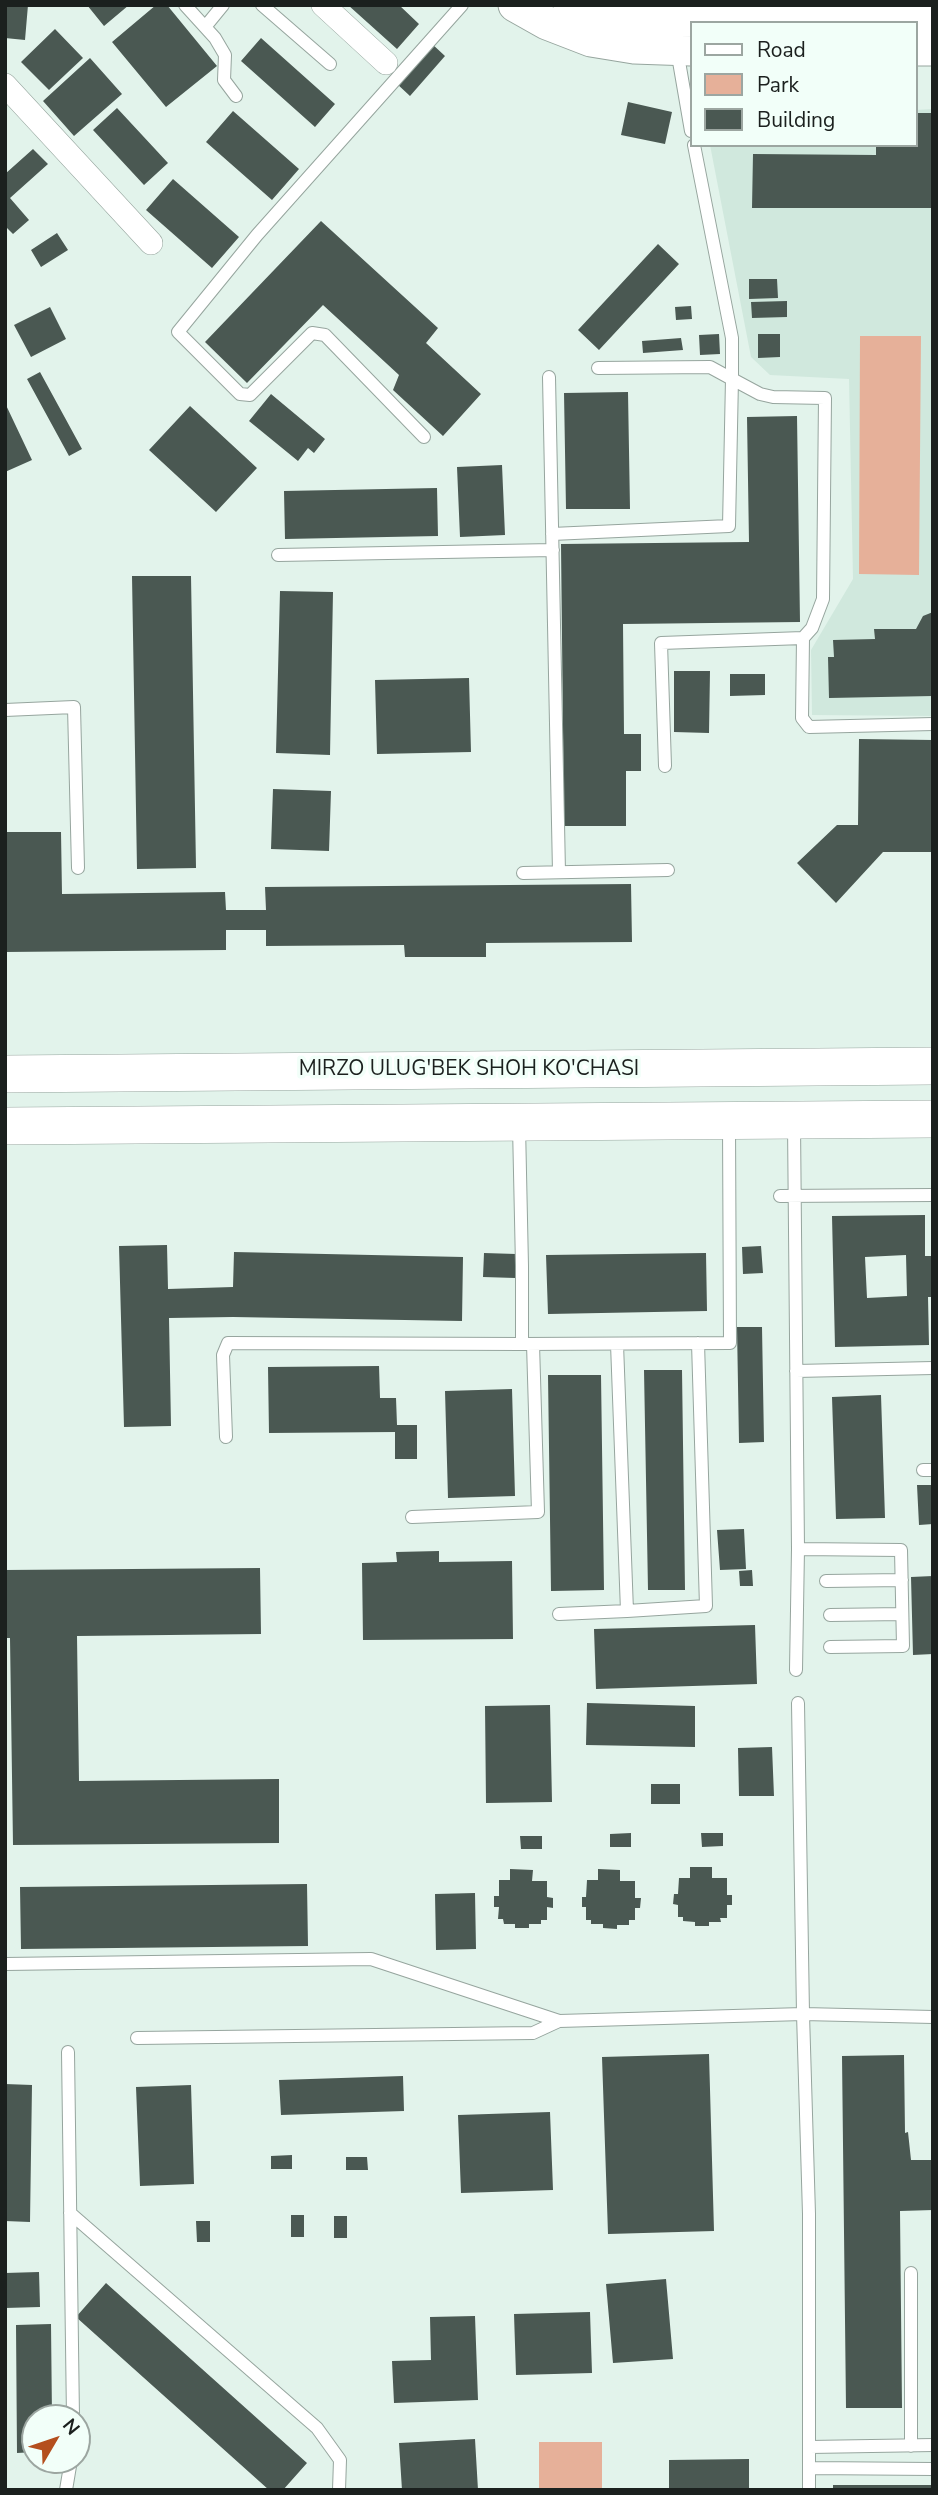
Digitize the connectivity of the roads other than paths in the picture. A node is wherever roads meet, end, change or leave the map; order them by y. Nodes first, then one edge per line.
1 (185, 5) edge
2 (222, 5) edge
3 (262, 5) edge
4 (323, 5) edge
5 (462, 5) edge
6 (515, 5) edge
7 (570, 5) edge
8 (881, 12) edge
9 (933, 18) edge
10 (205, 27) junction
11 (684, 49) edge
12 (330, 64) dead end
13 (386, 64) dead end
14 (5, 85) edge
15 (236, 96) dead end
16 (690, 119) edge
17 (694, 147) edge
18 (150, 243) dead end
19 (598, 368) dead end
20 (549, 377) dead end
21 (732, 379) junction
22 (424, 437) dead end
23 (552, 534) junction
24 (553, 550) junction
25 (278, 555) dead end
26 (803, 638) junction
27 (5, 710) edge
28 (933, 724) edge
29 (665, 766) dead end
30 (78, 868) dead end
31 (668, 870) dead end
32 (559, 872) junction
33 (523, 873) dead end
34 (933, 1066) edge
35 (5, 1074) edge
36 (933, 1119) edge
37 (729, 1120) junction
38 (794, 1120) junction
39 (519, 1122) junction
40 (5, 1126) edge
41 (933, 1195) edge
42 (780, 1196) dead end
43 (617, 1343) junction
44 (698, 1343) junction
45 (528, 1344) junction
46 (933, 1368) edge
47 (796, 1371) junction
48 (226, 1437) dead end
49 (412, 1517) dead end
50 (798, 1549) junction
51 (902, 1580) junction
52 (826, 1581) dead end
53 (627, 1611) junction
54 (559, 1614) dead end
55 (830, 1615) dead end
56 (902, 1615) junction
57 (830, 1647) dead end
58 (796, 1670) dead end
59 (798, 1703) dead end
60 (5, 1964) edge
61 (803, 2014) junction
62 (933, 2017) edge
63 (559, 2021) junction
64 (137, 2038) dead end
65 (68, 2052) dead end
66 (69, 2213) junction
67 (911, 2273) dead end
68 (73, 2404) edge
69 (933, 2445) edge
70 (911, 2446) junction
71 (810, 2447) junction
72 (809, 2468) junction
73 (933, 2469) edge
74 (339, 2490) edge
75 (810, 2490) edge

1 - 10 lane
2 - 10 lane
3 - 12 lane
4 - 13 street
5 - 22 lane
6 - 11 main road
7 - 8 main road
8 - 9 main road
10 - 15 lane
11 - 16 lane
14 - 18 street
17 - 21 lane
19 - 21 lane
20 - 23 lane
21 - 23 lane
21 - 26 lane
23 - 24 lane
24 - 25 lane
24 - 32 lane
26 - 28 lane
26 - 29 lane
27 - 30 lane
31 - 32 lane
32 - 33 lane
34 - 35 main road, MIRZO ULUG'BEK SHOH KO'CHASI
36 - 38 main road
37 - 38 main road
37 - 39 main road
37 - 44 lane
38 - 47 lane
39 - 40 main road
39 - 45 lane
41 - 42 lane
43 - 44 lane
43 - 45 lane
43 - 53 lane
44 - 53 lane
45 - 48 lane
45 - 49 lane
46 - 47 lane
47 - 50 lane
50 - 51 lane
50 - 58 lane
51 - 52 lane
51 - 56 lane
53 - 54 lane
55 - 56 lane
56 - 57 lane
59 - 61 lane
60 - 63 lane
61 - 62 lane
61 - 63 lane
61 - 71 lane
63 - 64 lane
65 - 66 lane
66 - 68 lane
66 - 74 lane
67 - 70 lane
69 - 70 lane
70 - 71 lane
71 - 72 lane
72 - 73 lane
72 - 75 lane

